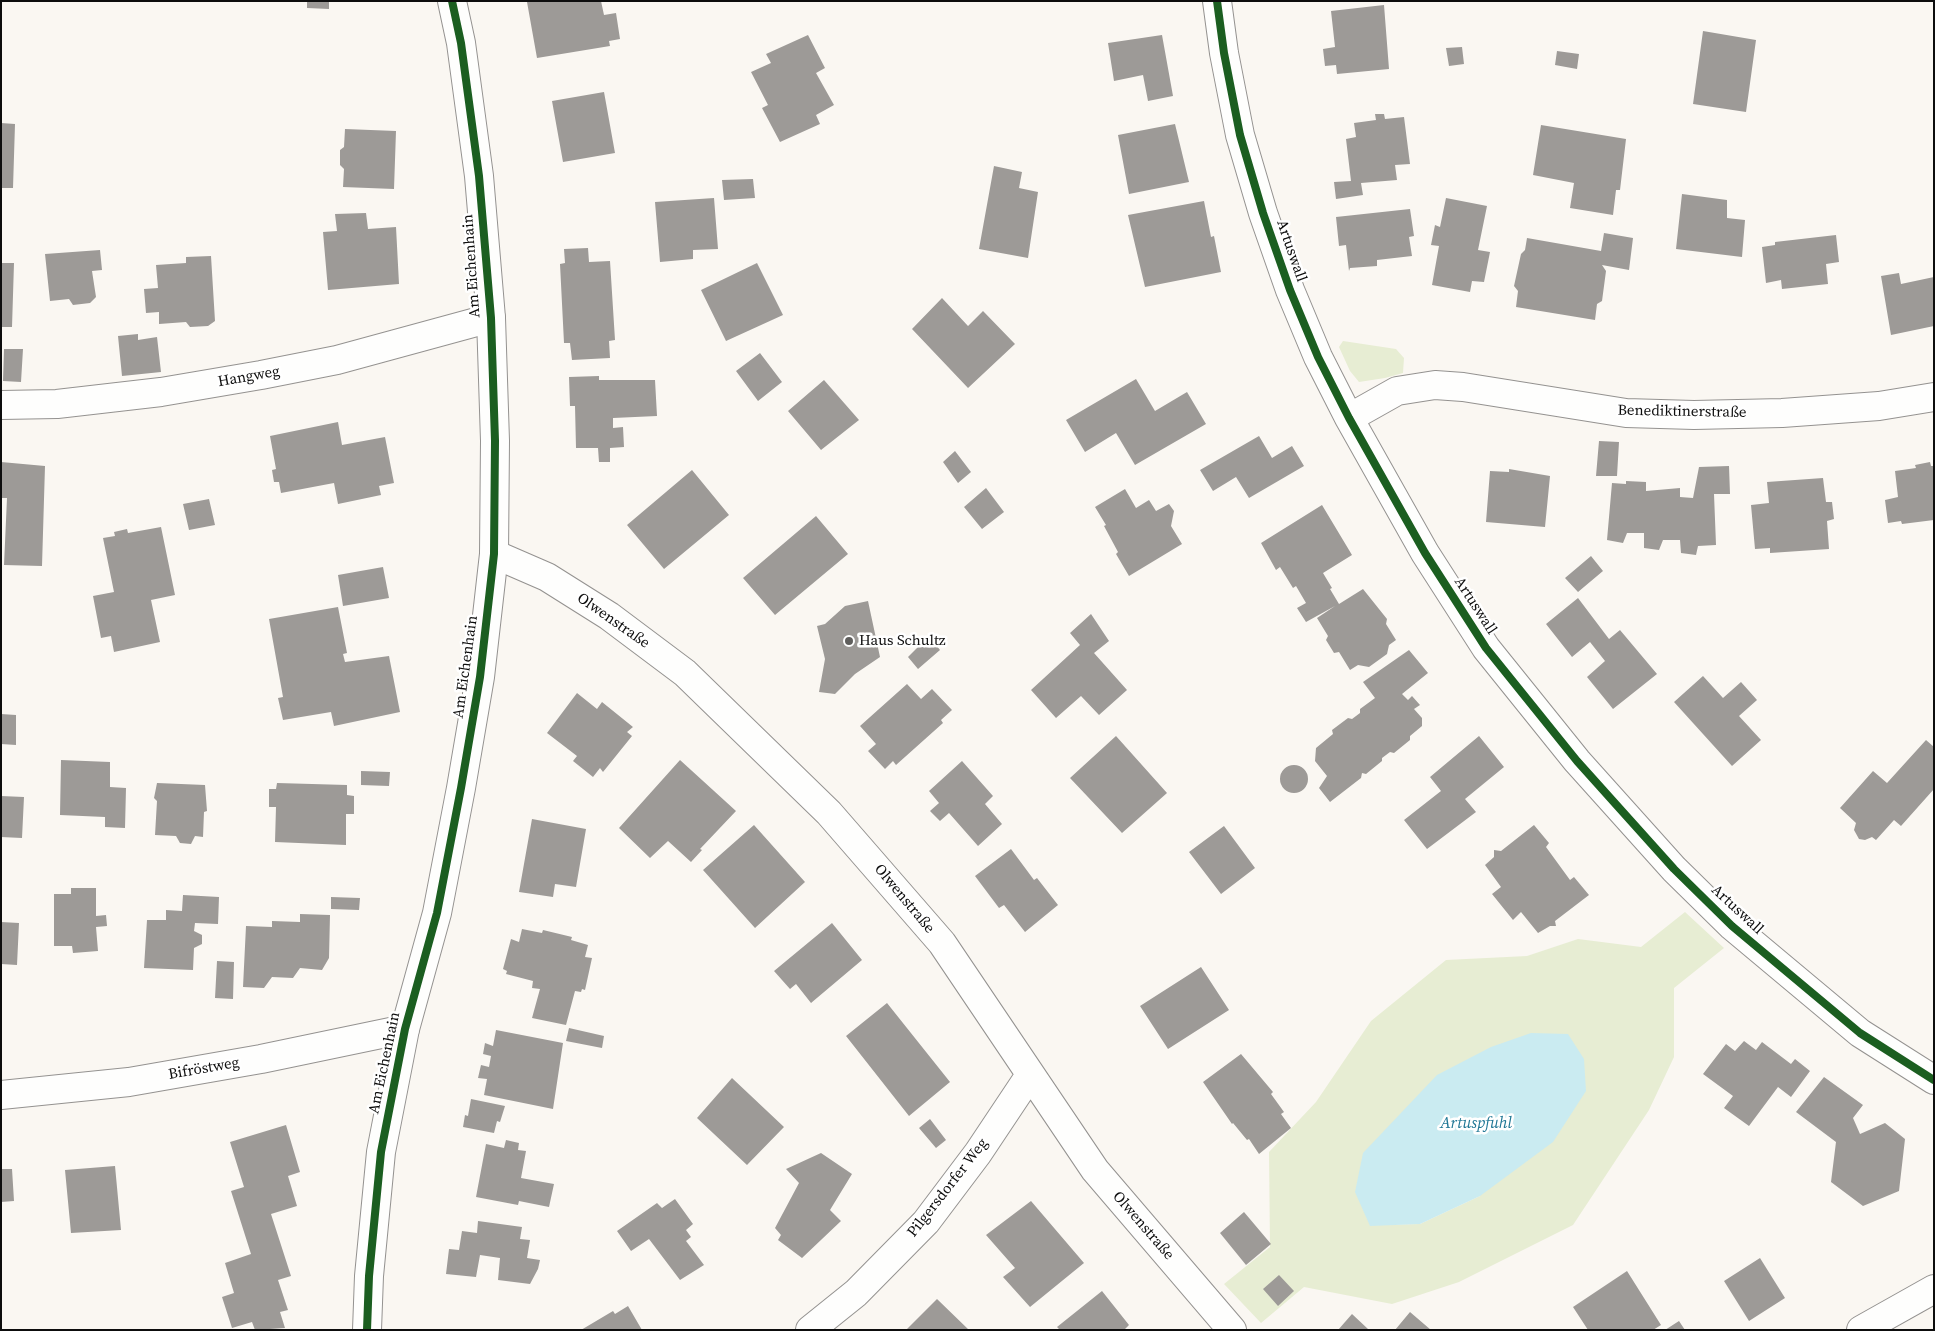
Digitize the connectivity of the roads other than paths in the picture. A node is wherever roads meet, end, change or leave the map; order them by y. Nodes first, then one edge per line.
1 (452, 1) edge
2 (1217, 1) edge
3 (490, 318) junction
4 (1934, 397) edge
5 (1, 405) edge
6 (1349, 418) junction
7 (494, 554) junction
8 (405, 1029) junction
9 (1030, 1075) junction
10 (1934, 1080) edge
11 (1, 1095) edge
12 (1934, 1289) edge
13 (367, 1330) edge
14 (810, 1330) edge
15 (1232, 1330) edge
16 (1861, 1330) edge

1 - 3 street, Am Eichenhain
2 - 6 street, Artuswall
3 - 5 street, Hangweg
3 - 7 street, Am Eichenhain
4 - 6 street, Benediktinerstraße
6 - 10 street, Artuswall
7 - 8 street, Am Eichenhain
7 - 9 street, Olwenstraße
8 - 11 street, Bifröstweg
8 - 13 street, Am Eichenhain
9 - 14 street, Pilgersdorfer Weg
9 - 15 street, Olwenstraße
12 - 16 street

